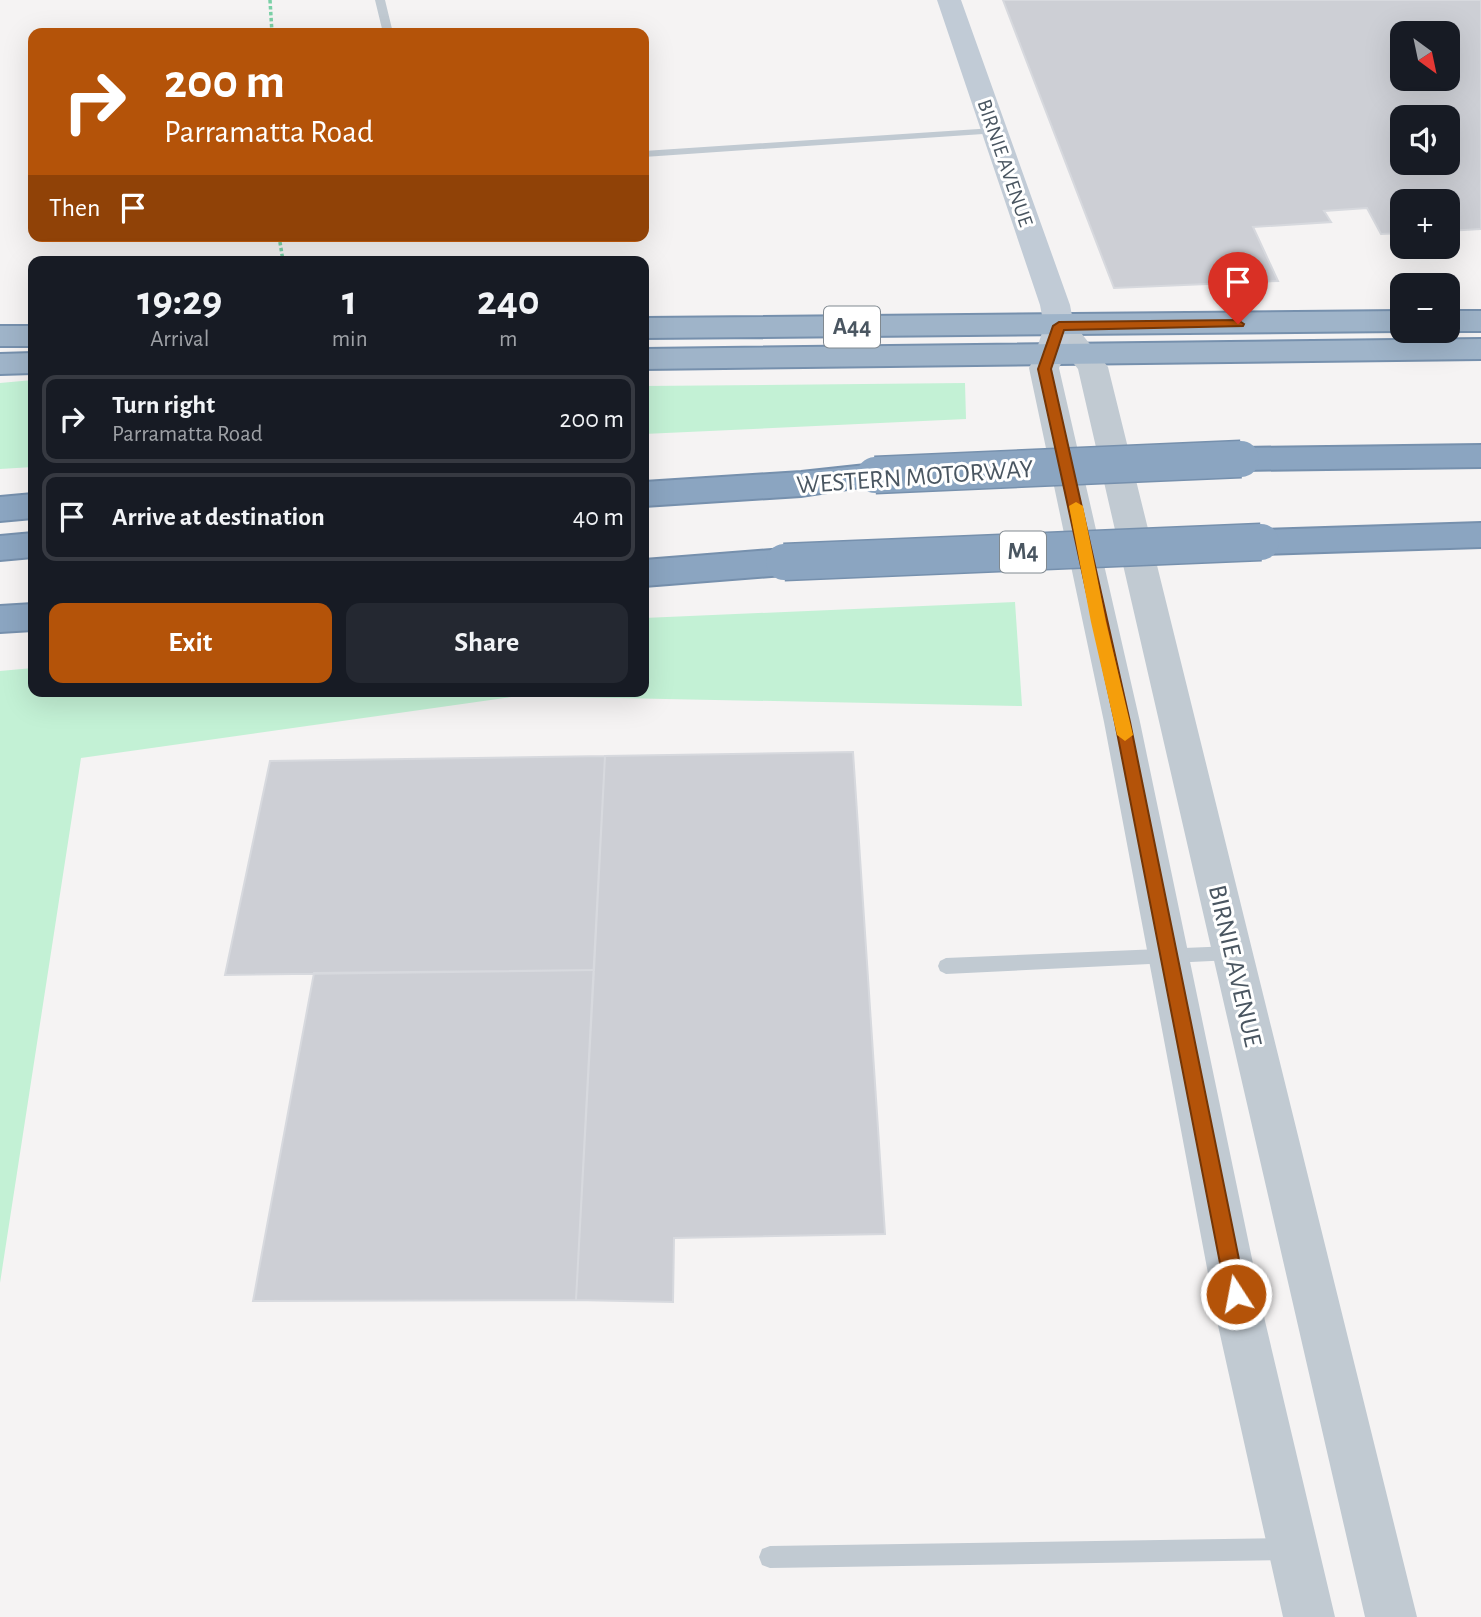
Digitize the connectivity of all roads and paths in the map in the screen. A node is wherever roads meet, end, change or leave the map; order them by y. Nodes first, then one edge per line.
1 (270, 0) edge
2 (380, 0) edge
3 (949, 0) edge
4 (272, 28) edge
5 (387, 28) edge
6 (994, 131) junction
7 (649, 154) edge
8 (1460, 321) edge
9 (1481, 321) edge
10 (1390, 322) edge
11 (649, 328) edge
12 (0, 336) edge
13 (28, 336) edge
14 (1055, 340) junction
15 (1481, 349) edge
16 (1083, 354) junction
17 (649, 359) edge
18 (28, 363) edge
19 (0, 364) edge
20 (1481, 456) edge
21 (649, 495) edge
22 (28, 506) edge
23 (0, 509) edge
24 (1481, 536) edge
25 (28, 545) edge
26 (0, 548) edge
27 (649, 573) edge
28 (28, 617) edge
29 (0, 619) edge
30 (1232, 953) junction
31 (1170, 956) junction
32 (946, 966) dead end
33 (1294, 1549) junction
34 (770, 1557) dead end
35 (1309, 1617) edge
36 (1391, 1617) edge

1 - 4 path
2 - 5 lane
3 - 6 main road, BIRNIE AVENUE
6 - 7 lane
6 - 14 main road, BIRNIE AVENUE
8 - 9 highway
10 - 14 highway, A44
11 - 14 highway, A44
12 - 13 highway
14 - 16 street, BIRNIE AVENUE
14 - 17 highway, A44
14 - 31 street, BIRNIE AVENUE
15 - 16 highway
16 - 30 street, BIRNIE AVENUE
18 - 19 highway
20 - 21 highway, WESTERN MOTORWAY, bridge
22 - 23 highway
24 - 27 highway, M4, bridge
25 - 26 highway
28 - 29 highway
30 - 31 lane
30 - 36 street, BIRNIE AVENUE
31 - 32 lane
31 - 33 street, BIRNIE AVENUE
33 - 34 lane
33 - 35 street, BIRNIE AVENUE

